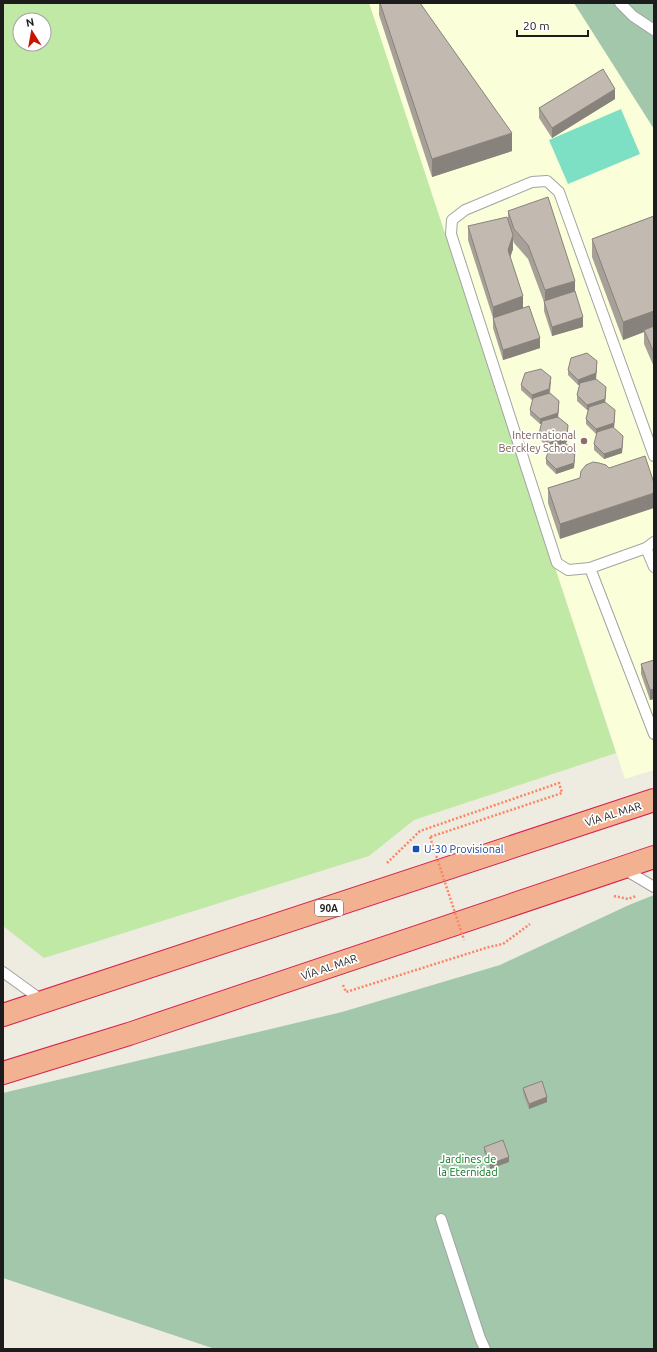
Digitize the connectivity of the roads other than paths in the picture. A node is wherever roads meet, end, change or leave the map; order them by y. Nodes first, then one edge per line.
1 (620, 3) edge
2 (654, 30) edge
3 (654, 456) edge
4 (654, 542) edge
5 (646, 548) junction
6 (654, 567) edge
7 (590, 568) junction
8 (653, 728) edge
9 (654, 800) edge
10 (654, 858) edge
11 (622, 868) junction
12 (654, 887) edge
13 (3, 972) edge
14 (44, 1003) junction
15 (3, 1015) edge
16 (3, 1073) edge
17 (441, 1219) dead end
18 (485, 1349) edge

1 - 2 lane
3 - 7 lane
4 - 5 lane
5 - 6 lane
5 - 7 lane
7 - 8 lane
9 - 14 highway, VÍA AL MAR / 90A
10 - 11 highway, VÍA AL MAR
11 - 12 lane
11 - 16 highway, VÍA AL MAR
13 - 14 lane
14 - 15 highway, VÍA AL MAR / 90A
17 - 18 lane

